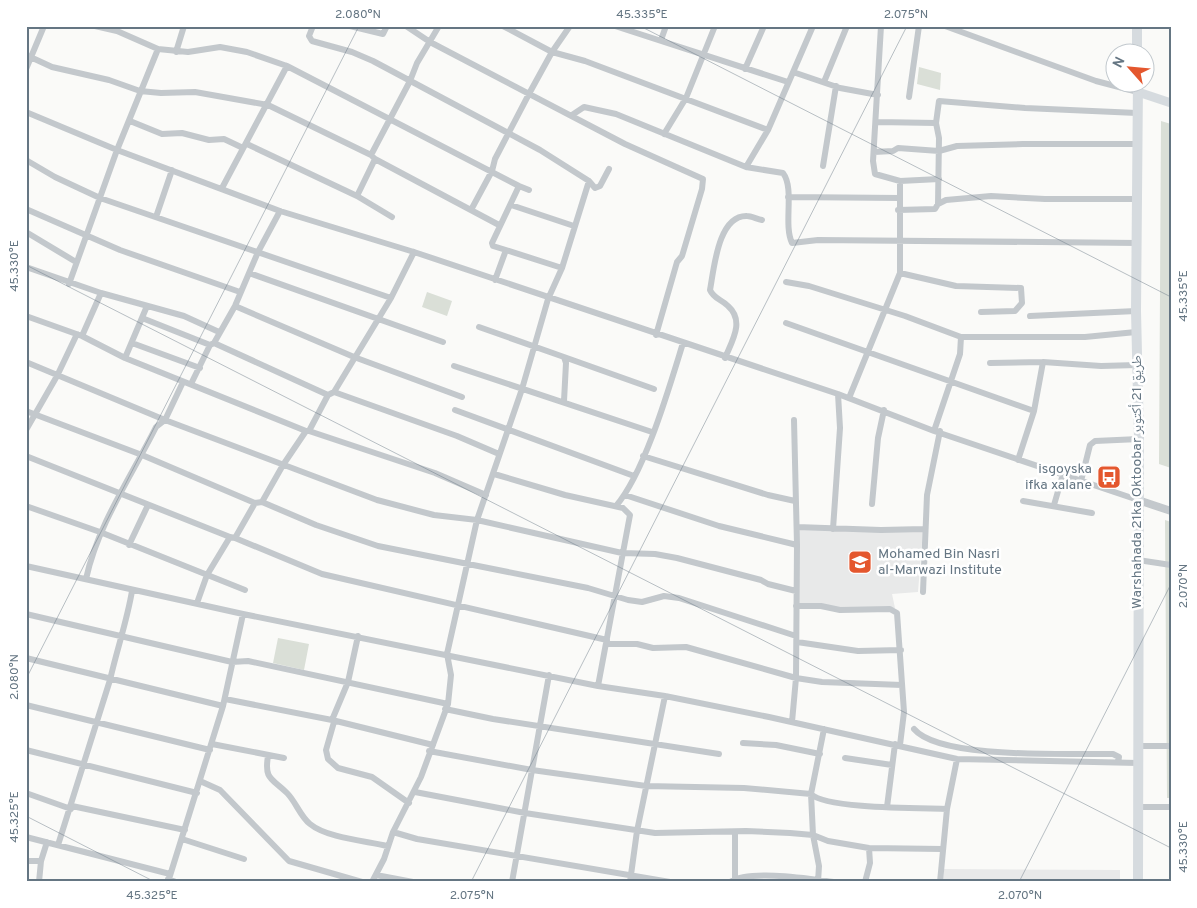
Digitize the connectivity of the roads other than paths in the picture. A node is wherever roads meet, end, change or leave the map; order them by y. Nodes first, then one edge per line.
1 (44, 26) edge
2 (95, 26) edge
3 (184, 26) edge
4 (313, 26) edge
5 (350, 26) edge
6 (387, 26) edge
7 (406, 26) edge
8 (438, 26) edge
9 (503, 26) edge
10 (570, 26) edge
11 (615, 26) edge
12 (666, 26) edge
13 (715, 26) edge
14 (764, 26) edge
15 (813, 26) edge
16 (847, 26) edge
17 (881, 26) edge
18 (918, 26) edge
19 (945, 26) edge
20 (1137, 26) edge
21 (623, 28) edge
22 (661, 40) junction
23 (430, 42) junction
24 (1137, 42) edge
25 (158, 49) junction
26 (176, 52) junction
27 (552, 52) junction
28 (29, 56) edge
29 (703, 56) junction
30 (287, 66) junction
31 (26, 69) edge
32 (745, 69) junction
33 (793, 72) junction
34 (410, 81) junction
35 (788, 82) junction
36 (824, 82) junction
37 (1104, 82) edge
38 (836, 86) junction
39 (140, 91) junction
40 (530, 92) junction
41 (1138, 92) edge
42 (1148, 92) edge
43 (878, 95) junction
44 (909, 97) dead end
45 (686, 98) junction
46 (1171, 103) edge
47 (268, 105) junction
48 (26, 112) edge
49 (1137, 113) junction
50 (572, 116) junction
51 (390, 119) junction
52 (130, 121) junction
53 (877, 122) junction
54 (936, 123) junction
55 (768, 130) junction
56 (664, 134) junction
57 (508, 135) junction
58 (1136, 144) junction
59 (245, 146) junction
60 (116, 150) junction
61 (940, 151) junction
62 (874, 152) junction
63 (373, 157) junction
64 (26, 160) edge
65 (824, 166) dead end
66 (746, 167) junction
67 (172, 170) junction
68 (609, 170) dead end
69 (492, 171) junction
70 (939, 179) junction
71 (589, 181) junction
72 (900, 181) junction
73 (519, 186) junction
74 (222, 188) junction
75 (529, 190) dead end
76 (357, 196) junction
77 (788, 197) junction
78 (100, 198) junction
79 (900, 198) junction
80 (1137, 199) junction
81 (938, 204) junction
82 (511, 205) junction
83 (26, 209) edge
84 (471, 210) junction
85 (898, 210) junction
86 (280, 211) junction
87 (156, 217) junction
88 (392, 217) dead end
89 (762, 220) dead end
90 (500, 225) junction
91 (574, 226) junction
92 (26, 232) edge
93 (88, 236) junction
94 (901, 241) junction
95 (1138, 242) junction
96 (506, 250) junction
97 (258, 252) junction
98 (414, 252) junction
99 (76, 262) junction
100 (26, 268) edge
101 (562, 268) junction
102 (900, 272) junction
103 (249, 273) junction
104 (495, 280) junction
105 (786, 282) dead end
106 (69, 284) junction
107 (240, 292) junction
108 (101, 294) junction
109 (391, 298) junction
110 (548, 299) junction
111 (147, 306) junction
112 (236, 306) junction
113 (884, 310) junction
114 (1136, 311) junction
115 (981, 312) dead end
116 (26, 316) edge
117 (1030, 316) dead end
118 (142, 318) junction
119 (378, 319) junction
120 (786, 323) dead end
121 (479, 327) dead end
122 (220, 332) junction
123 (1136, 332) junction
124 (80, 335) junction
125 (656, 335) junction
126 (961, 337) junction
127 (132, 342) junction
128 (443, 342) dead end
129 (212, 344) junction
130 (683, 344) junction
131 (535, 347) junction
132 (868, 351) junction
133 (354, 357) junction
134 (564, 357) junction
135 (125, 358) junction
136 (725, 358) junction
137 (26, 362) edge
138 (1043, 362) junction
139 (990, 363) dead end
140 (1137, 365) junction
141 (454, 366) dead end
142 (200, 368) junction
143 (57, 376) junction
144 (950, 380) junction
145 (183, 382) junction
146 (191, 384) junction
147 (522, 388) junction
148 (654, 389) dead end
149 (331, 394) junction
150 (838, 394) junction
151 (462, 397) dead end
152 (849, 398) junction
153 (564, 401) junction
154 (455, 410) dead end
155 (884, 410) junction
156 (26, 411) edge
157 (1034, 411) junction
158 (35, 415) junction
159 (165, 420) junction
160 (794, 420) dead end
161 (508, 428) junction
162 (26, 430) edge
163 (307, 431) junction
164 (937, 431) junction
165 (652, 432) junction
166 (1139, 439) junction
167 (499, 454) junction
168 (142, 455) junction
169 (26, 456) edge
170 (643, 456) junction
171 (1018, 460) junction
172 (283, 465) junction
173 (494, 474) junction
174 (1063, 474) junction
175 (634, 476) junction
176 (1081, 481) junction
177 (121, 493) junction
178 (486, 494) junction
179 (625, 495) junction
180 (1138, 500) junction
181 (795, 501) junction
182 (1023, 501) dead end
183 (262, 502) junction
184 (255, 503) junction
185 (872, 504) dead end
186 (148, 505) junction
187 (1054, 505) junction
188 (26, 506) edge
189 (616, 506) junction
190 (1171, 511) edge
191 (1092, 513) dead end
192 (477, 520) junction
193 (797, 527) junction
194 (833, 528) junction
195 (924, 528) junction
196 (100, 532) junction
197 (233, 538) junction
198 (129, 545) junction
199 (797, 545) junction
200 (622, 553) junction
201 (1138, 560) junction
202 (466, 563) junction
203 (1171, 565) edge
204 (26, 566) edge
205 (207, 575) junction
206 (86, 579) junction
207 (246, 590) dead end
208 (132, 591) junction
209 (796, 591) junction
210 (923, 592) dead end
211 (616, 596) junction
212 (197, 603) junction
213 (457, 606) junction
214 (796, 606) junction
215 (26, 614) edge
216 (242, 614) junction
217 (123, 636) junction
218 (358, 636) junction
219 (796, 639) junction
220 (607, 642) junction
221 (901, 650) junction
222 (447, 654) junction
223 (26, 658) edge
224 (232, 662) junction
225 (549, 675) junction
226 (796, 678) junction
227 (110, 680) junction
228 (348, 682) junction
229 (902, 685) junction
230 (598, 686) junction
231 (665, 696) junction
232 (225, 699) junction
233 (26, 705) edge
234 (223, 706) junction
235 (446, 707) junction
236 (333, 721) junction
237 (95, 722) junction
238 (792, 722) junction
239 (540, 725) junction
240 (824, 729) junction
241 (914, 729) dead end
242 (743, 743) dead end
243 (655, 744) junction
244 (898, 744) junction
245 (1138, 746) junction
246 (1171, 746) edge
247 (211, 747) junction
248 (431, 748) junction
249 (26, 750) edge
250 (719, 754) dead end
251 (820, 754) junction
252 (268, 756) junction
253 (284, 758) dead end
254 (845, 758) dead end
255 (957, 759) junction
256 (1118, 762) junction
257 (1138, 763) junction
258 (84, 764) junction
259 (892, 765) junction
260 (532, 770) junction
261 (200, 781) junction
262 (646, 786) junction
263 (415, 792) junction
264 (26, 793) edge
265 (197, 793) junction
266 (812, 794) junction
267 (409, 803) junction
268 (887, 807) junction
269 (1139, 807) junction
270 (1171, 807) edge
271 (71, 808) junction
272 (947, 809) junction
273 (525, 812) junction
274 (185, 830) junction
275 (637, 831) junction
276 (393, 832) junction
277 (735, 832) junction
278 (813, 835) junction
279 (26, 837) edge
280 (182, 838) junction
281 (46, 842) junction
282 (58, 845) junction
283 (388, 846) junction
284 (869, 848) junction
285 (942, 849) junction
286 (515, 856) junction
287 (244, 859) dead end
288 (26, 861) edge
289 (41, 861) junction
290 (376, 874) junction
291 (168, 878) edge
292 (630, 879) edge
293 (733, 880) edge
294 (818, 881) edge
295 (39, 882) edge
296 (176, 882) edge
297 (362, 882) edge
298 (372, 882) edge
299 (413, 882) edge
300 (512, 882) edge
301 (670, 882) edge
302 (835, 882) edge
303 (865, 882) edge
304 (940, 882) edge
305 (1138, 882) edge

1 - 28 street
2 - 25 street
3 - 26 street
4 - 34 street
5 - 6 street
7 - 23 street
8 - 23 street
9 - 27 street
10 - 27 street
11 - 21 street
12 - 22 street
13 - 29 street
14 - 32 street
15 - 33 street
16 - 36 street
17 - 43 street
18 - 44 street
19 - 37 street
20 - 24 main road
21 - 22 street
22 - 29 street
23 - 34 street
23 - 40 street
25 - 26 street
25 - 39 street
26 - 30 street
27 - 40 street
27 - 45 street
28 - 31 street
28 - 39 street
29 - 32 street
29 - 45 street
30 - 47 street
30 - 51 street
32 - 35 street
33 - 35 street
33 - 36 street
34 - 51 street
34 - 57 street
35 - 55 street
36 - 38 street
38 - 43 street
38 - 65 street
39 - 47 street
39 - 52 street
40 - 50 street
40 - 57 street
41 - 49 main road, Warshahada 21ka Oktoobar طريق 21 أكتوبر
42 - 46 main road
43 - 53 street
45 - 55 street
45 - 56 street
47 - 59 street
47 - 63 street
48 - 60 street
49 - 54 street
49 - 58 main road, Warshahada 21ka Oktoobar طريق 21 أكتوبر
50 - 56 street
50 - 125 street
51 - 63 street
51 - 69 street
52 - 59 street
52 - 60 street
53 - 54 street
53 - 62 street
54 - 61 street
55 - 66 street
56 - 66 street
57 - 69 street
57 - 71 street
58 - 61 street
58 - 80 main road, Warshahada 21ka Oktoobar طريق 21 أكتوبر
59 - 74 street
59 - 76 street
60 - 67 street
60 - 78 street
61 - 62 street
61 - 70 street
62 - 72 street
63 - 76 street
63 - 84 street
64 - 78 street
66 - 77 street
67 - 74 street
67 - 87 street
68 - 71 street
69 - 73 street
69 - 84 street
70 - 72 street
70 - 81 street
71 - 91 street
72 - 79 street
73 - 75 street
73 - 82 street
74 - 86 street
76 - 88 street
77 - 79 street
77 - 94 street
78 - 87 street
78 - 93 street
79 - 85 street
80 - 81 street
80 - 95 main road, Warshahada 21ka Oktoobar طريق 21 أكتوبر
81 - 85 street
82 - 90 street
82 - 91 street
83 - 93 street
84 - 90 street
85 - 94 street
86 - 97 street
86 - 98 street
87 - 97 street
89 - 136 street
90 - 96 street
91 - 101 street
92 - 99 street
93 - 99 street
93 - 107 street
94 - 95 street
94 - 102 street
95 - 114 main road, Warshahada 21ka Oktoobar طريق 21 أكتوبر
96 - 101 street
96 - 104 street
97 - 103 street
97 - 109 street
98 - 104 street
98 - 109 street
99 - 106 street
100 - 106 street
101 - 110 street
102 - 113 street
102 - 115 street
103 - 107 street
103 - 119 street
104 - 110 street
105 - 113 street
106 - 108 street
107 - 112 street
108 - 111 street
108 - 124 street
109 - 119 street
110 - 125 street
110 - 131 street
111 - 118 street
111 - 122 street
112 - 122 street
112 - 133 street
113 - 126 street
113 - 132 street
114 - 117 street
114 - 123 main road, Warshahada 21ka Oktoobar طريق 21 أكتوبر
116 - 124 street
118 - 127 street
118 - 129 street
119 - 128 street
119 - 133 street
120 - 132 street
121 - 131 street
122 - 129 street
123 - 126 street
123 - 140 main road, Warshahada 21ka Oktoobar طريق 21 أكتوبر
124 - 135 street
124 - 143 street
125 - 130 street
126 - 144 street
127 - 135 street
127 - 142 street
129 - 142 street
129 - 149 street
130 - 136 street
130 - 165 street
131 - 134 street
131 - 147 street
132 - 144 street
132 - 152 street
133 - 149 street
133 - 151 street
134 - 148 street
134 - 153 street
135 - 145 street
136 - 150 street
137 - 143 street
138 - 139 street
138 - 140 street
138 - 157 street
140 - 166 main road, Warshahada 21ka Oktoobar طريق 21 أكتوبر
141 - 147 street
142 - 146 street
143 - 158 street
143 - 159 street
144 - 157 street
144 - 164 street
145 - 146 street
145 - 159 street
146 - 163 street
147 - 153 street
147 - 161 street
149 - 163 street
149 - 167 street
150 - 152 street
150 - 194 street
152 - 155 street
153 - 165 street
154 - 161 street
155 - 164 street
155 - 185 street
156 - 158 street
157 - 171 street
158 - 162 street
158 - 168 street
159 - 168 street
159 - 172 street
160 - 181 street
161 - 167 street
161 - 175 street
163 - 172 street
163 - 178 street
164 - 171 street
164 - 195 street
165 - 170 street
166 - 176 street
166 - 180 main road, Warshahada 21ka Oktoobar طريق 21 أكتوبر
167 - 173 street
168 - 177 street
168 - 184 street
169 - 177 street
170 - 175 street
170 - 181 street
171 - 174 street
172 - 183 street
172 - 192 street
173 - 178 street
173 - 189 street
174 - 176 street
174 - 187 street
175 - 179 street
176 - 180 street
177 - 186 street
177 - 196 street
178 - 192 street
179 - 189 street
179 - 199 street
180 - 190 street
180 - 201 main road, Warshahada 21ka Oktoobar طريق 21 أكتوبر
181 - 193 street
182 - 187 street
183 - 184 street
183 - 202 street
184 - 197 street
186 - 197 street
186 - 198 street
187 - 191 street
188 - 196 street
189 - 200 street
192 - 200 street
192 - 202 street
193 - 194 street
193 - 199 street
194 - 195 street
195 - 210 street
196 - 198 street
196 - 206 street
197 - 205 street
197 - 213 street
198 - 205 street
199 - 209 street
200 - 209 street
200 - 211 street
201 - 203 street
201 - 245 main road, Warshahada 21ka Oktoobar طريق 21 أكتوبر
202 - 211 street
202 - 213 street
204 - 206 street
205 - 207 street
205 - 212 street
206 - 208 street
208 - 212 street
208 - 217 street
209 - 214 street
211 - 219 street
211 - 220 street
212 - 216 street
213 - 220 street
213 - 222 street
214 - 219 street
214 - 221 street
215 - 217 street
216 - 218 street
216 - 224 street
217 - 224 street
217 - 227 street
218 - 222 street
218 - 228 street
219 - 221 street
219 - 226 street
220 - 226 street
220 - 230 street
221 - 229 street
222 - 225 street
222 - 235 street
223 - 227 street
224 - 228 street
224 - 232 street
225 - 230 street
225 - 239 street
226 - 229 street
226 - 238 street
227 - 234 street
227 - 237 street
228 - 235 street
228 - 236 street
229 - 244 street
230 - 231 street
231 - 238 street
231 - 243 street
232 - 234 street
232 - 236 street
233 - 237 street
234 - 247 street
235 - 239 street
235 - 248 street
236 - 248 street
236 - 267 street
237 - 247 street
237 - 258 street
238 - 240 street
239 - 243 street
239 - 260 street
240 - 244 street
240 - 251 street
241 - 256 street
242 - 251 street
243 - 250 street
243 - 262 street
244 - 255 street
244 - 259 street
245 - 246 street
245 - 257 main road, Warshahada 21ka Oktoobar طريق 21 أكتوبر
247 - 252 street
247 - 261 street
248 - 260 street
248 - 263 street
249 - 258 street
251 - 266 street
252 - 253 street
252 - 283 street
254 - 259 street
255 - 256 street
255 - 272 street
256 - 257 street
257 - 269 main road, Warshahada 21ka Oktoobar طريق 21 أكتوبر
258 - 265 street
258 - 271 street
259 - 268 street
260 - 262 street
260 - 273 street
261 - 265 street
261 - 297 street
262 - 266 street
262 - 275 street
263 - 267 street
263 - 273 street
264 - 271 street
265 - 274 street
266 - 268 street
266 - 278 street
267 - 276 street
268 - 272 street
269 - 270 street
269 - 305 main road, Warshahada 21ka Oktoobar طريق 21 أكتوبر
271 - 274 street
271 - 282 street
272 - 285 street
273 - 275 street
273 - 286 street
274 - 280 street
275 - 277 street
275 - 292 street
276 - 283 street
276 - 286 street
277 - 278 street
277 - 293 street
278 - 284 street
278 - 294 street
279 - 281 street
280 - 287 street
280 - 291 street
281 - 282 street
281 - 289 street
282 - 291 street
283 - 290 street
284 - 285 street
284 - 303 street
285 - 304 street
286 - 292 street
286 - 300 street
288 - 289 street
289 - 295 street
290 - 298 street
290 - 299 street
291 - 296 street
292 - 301 street
293 - 294 street
294 - 302 street

